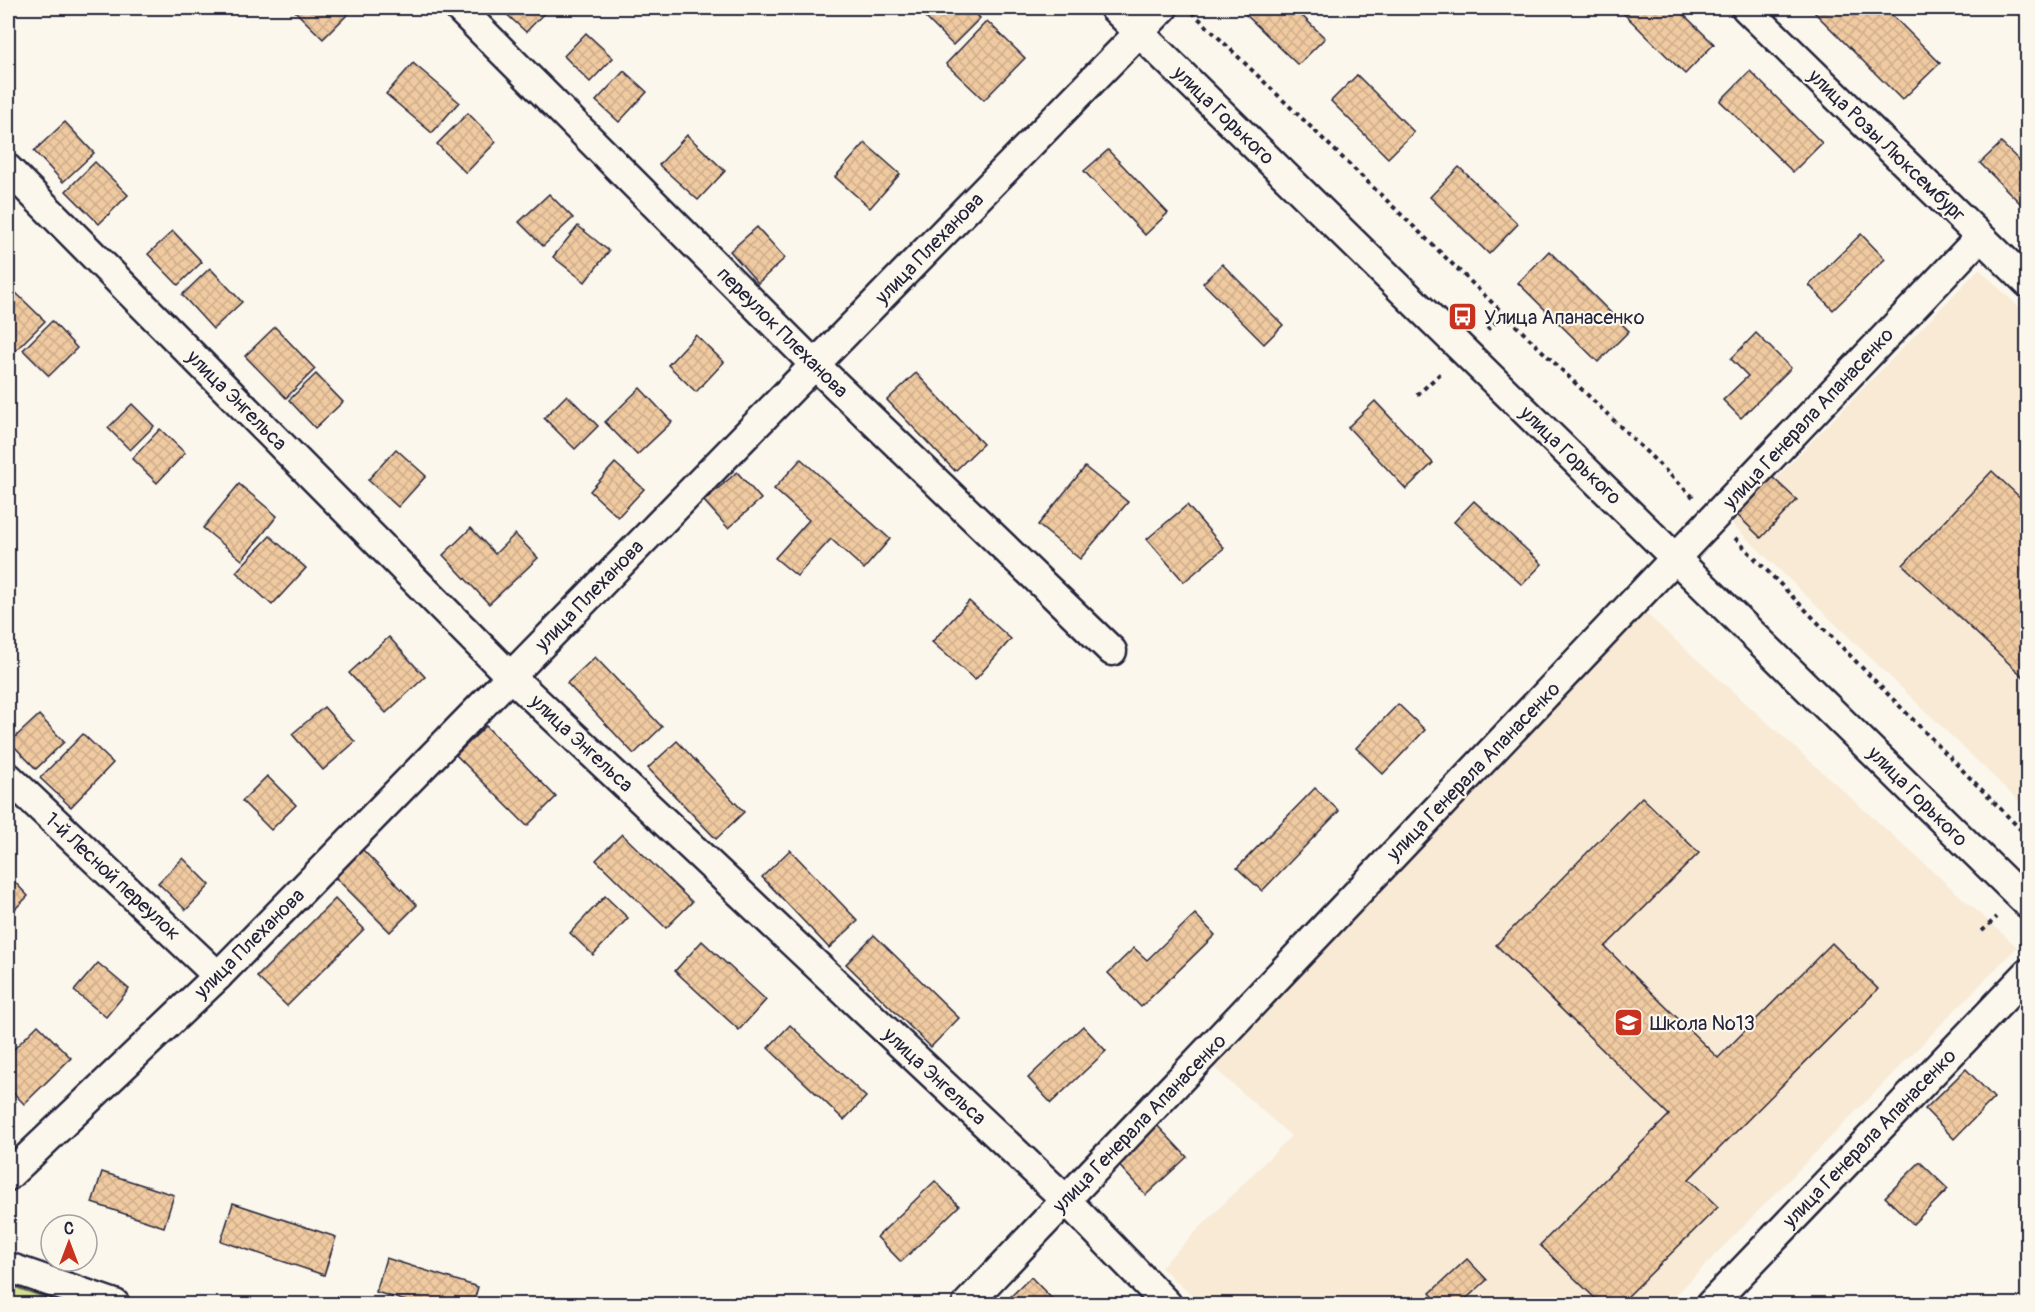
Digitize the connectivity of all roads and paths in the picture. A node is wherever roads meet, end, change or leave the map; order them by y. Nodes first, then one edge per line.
1 (459, 8) edge
2 (1114, 8) edge
3 (1163, 8) edge
4 (1187, 8) edge
5 (1746, 8) edge
6 (1139, 33) junction
7 (8, 170) edge
8 (1980, 237) junction
9 (2028, 283) edge
10 (814, 365) junction
11 (1714, 518) junction
12 (1676, 558) junction
13 (1112, 651) dead end
14 (510, 676) junction
15 (8, 777) edge
16 (2028, 837) edge
17 (2028, 904) edge
18 (2028, 972) edge
19 (218, 976) junction
20 (8, 1176) edge
21 (1066, 1200) junction
22 (8, 1267) edge
23 (115, 1305) edge
24 (967, 1305) edge
25 (1167, 1305) edge
26 (1711, 1305) edge

1 - 10 street, переулок Плеханова
2 - 6 street, улица Горького
3 - 6 street, улица Плеханова
4 - 11 path
5 - 8 street, улица Розы Люксембург
6 - 10 street, улица Плеханова
6 - 12 street, улица Горького
7 - 14 street, улица Энгельса
8 - 9 street, улица Розы Люксембург
8 - 11 street, улица Генерала Апанасенко
10 - 13 street, переулок Плеханова
10 - 14 street, улица Плеханова
11 - 12 street, улица Генерала Апанасенко
11 - 16 path
12 - 17 street, улица Горького
12 - 21 street, улица Генерала Апанасенко
14 - 19 street, улица Плеханова
14 - 21 street, улица Энгельса
15 - 19 street, 1-й Лесной переулок
18 - 26 street, улица Генерала Апанасенко
19 - 20 street, улица Плеханова
21 - 24 street, улица Генерала Апанасенко
21 - 25 street, улица Энгельса
22 - 23 street

